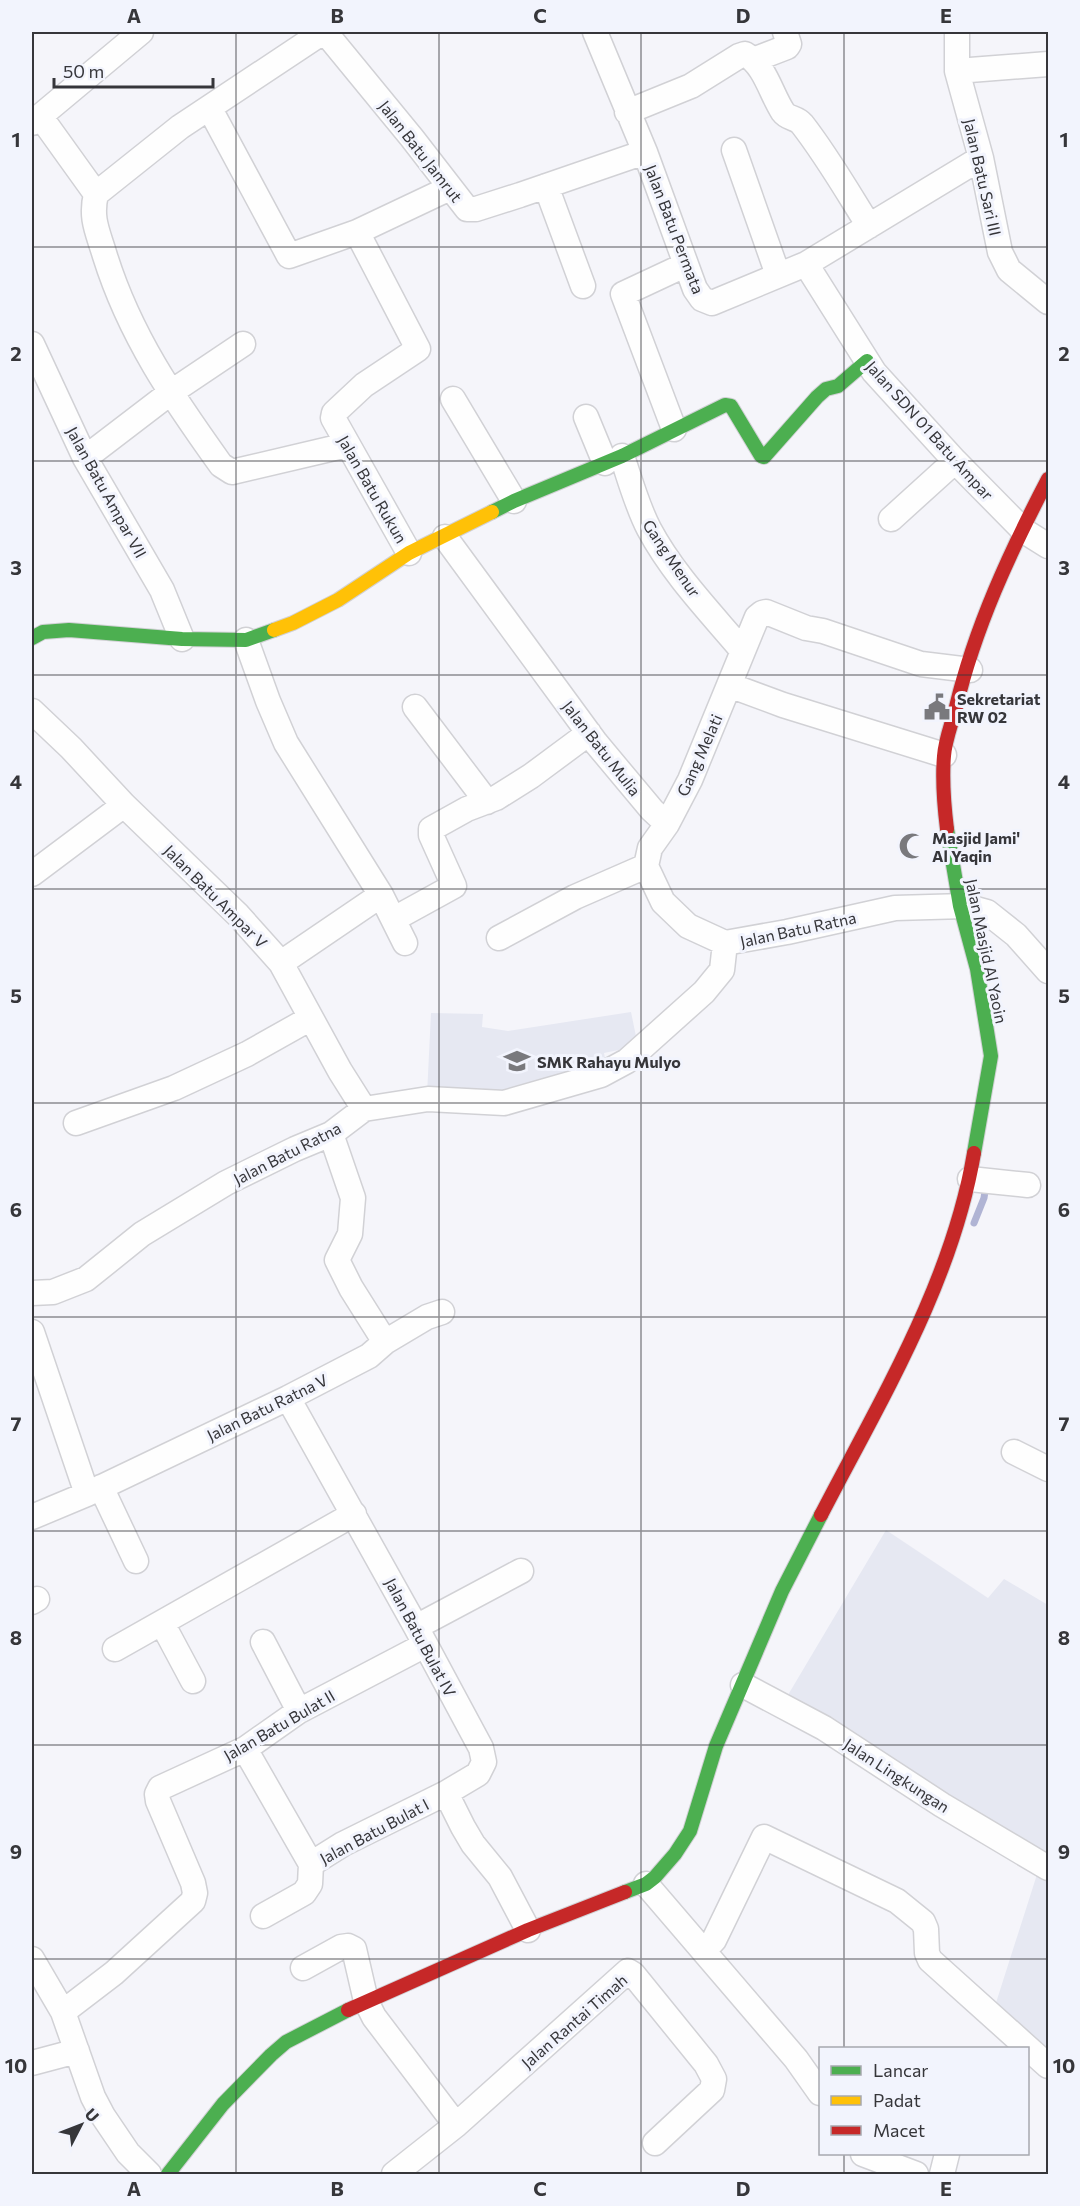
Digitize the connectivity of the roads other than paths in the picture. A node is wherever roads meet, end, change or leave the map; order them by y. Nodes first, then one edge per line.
1 (141, 32) edge
2 (324, 32) edge
3 (595, 32) edge
4 (785, 32) edge
5 (957, 32) edge
6 (753, 60) junction
7 (1048, 64) edge
8 (957, 71) junction
9 (210, 109) junction
10 (627, 112) junction
11 (36, 120) edge
12 (734, 150) dead end
13 (645, 152) junction
14 (981, 158) junction
15 (546, 186) junction
16 (450, 188) junction
17 (96, 194) junction
18 (869, 225) junction
19 (357, 232) junction
20 (806, 264) junction
21 (686, 265) junction
22 (778, 275) junction
23 (583, 286) dead end
24 (1048, 302) edge
25 (32, 344) edge
26 (243, 344) dead end
27 (867, 361) junction
28 (170, 393) junction
29 (453, 399) dead end
30 (586, 417) dead end
31 (674, 429) junction
32 (347, 445) junction
33 (85, 458) junction
34 (613, 459) junction
35 (955, 461) junction
36 (1048, 479) edge
37 (514, 501) junction
38 (891, 519) dead end
39 (1023, 530) junction
40 (445, 537) junction
41 (1047, 545) edge
42 (409, 553) junction
43 (32, 639) edge
44 (182, 639) junction
45 (246, 640) junction
46 (742, 650) junction
47 (967, 670) junction
48 (729, 685) junction
49 (415, 707) dead end
50 (32, 711) edge
51 (589, 733) junction
52 (944, 755) junction
53 (487, 802) junction
54 (123, 805) junction
55 (667, 824) junction
56 (646, 866) junction
57 (32, 874) edge
58 (381, 895) junction
59 (970, 908) junction
60 (394, 919) junction
61 (499, 938) dead end
62 (405, 943) dead end
63 (725, 943) junction
64 (281, 963) junction
65 (1048, 971) edge
66 (311, 1018) junction
67 (364, 1109) junction
68 (76, 1124) dead end
69 (331, 1134) junction
70 (980, 1179) junction
71 (1028, 1185) dead end
72 (32, 1293) edge
73 (442, 1312) dead end
74 (32, 1332) edge
75 (385, 1342) junction
76 (288, 1398) junction
77 (1014, 1452) dead end
78 (1048, 1469) edge
79 (94, 1491) junction
80 (354, 1515) junction
81 (32, 1517) edge
82 (136, 1561) dead end
83 (521, 1571) dead end
84 (162, 1623) junction
85 (421, 1636) junction
86 (263, 1642) dead end
87 (115, 1648) dead end
88 (193, 1681) dead end
89 (750, 1689) junction
90 (299, 1711) junction
91 (245, 1749) junction
92 (484, 1762) joint
93 (446, 1793) junction
94 (311, 1864) junction
95 (1048, 1868) edge
96 (646, 1884) junction
97 (263, 1916) dead end
98 (528, 1930) junction
99 (704, 1951) junction
100 (32, 1959) edge
101 (303, 1968) dead end
102 (38, 1984) edge
103 (369, 2007) junction
104 (63, 2013) junction
105 (1026, 2047) edge
106 (1029, 2049) edge
107 (77, 2051) junction
108 (32, 2063) edge
109 (1048, 2066) edge
110 (819, 2092) edge
111 (456, 2125) junction
112 (655, 2143) dead end
113 (866, 2155) edge
114 (948, 2155) edge
115 (395, 2174) edge
116 (149, 2175) edge
117 (168, 2175) edge
118 (916, 2175) edge
119 (942, 2175) edge

1 - 11 street
2 - 9 street
2 - 16 street, Jalan Batu Jamrut
3 - 10 street, Jalan Batu Permata
4 - 6 street
5 - 8 street, Jalan Batu Sari III
6 - 10 street
6 - 18 street
7 - 8 street
8 - 14 street, Jalan Batu Sari III
9 - 17 street
9 - 19 street
10 - 13 street, Jalan Batu Permata
11 - 17 street
12 - 22 street
13 - 15 street, Jalan Batu Jamrut
13 - 21 street, Jalan Batu Permata
14 - 18 street, Jalan Batu Permata
14 - 24 street, Jalan Batu Sari III
15 - 16 street, Jalan Batu Jamrut
15 - 23 street
16 - 19 street
17 - 28 street
18 - 20 street, Jalan Batu Permata
19 - 32 street, Jalan Batu Rukun
20 - 22 street, Jalan Batu Permata
20 - 27 street, Jalan SDN 01 Batu Ampar
21 - 22 street, Jalan Batu Permata
21 - 31 street
25 - 33 street, Jalan Batu Ampar VII
26 - 28 street
27 - 31 street
27 - 35 street, Jalan SDN 01 Batu Ampar
28 - 32 street
28 - 33 street
29 - 37 street
30 - 34 street, Gang Menur
31 - 34 street
32 - 42 street, Jalan Batu Rukun
33 - 44 street, Jalan Batu Ampar VII
34 - 37 street
34 - 46 street, Gang Menur
35 - 38 street
35 - 39 street, Jalan SDN 01 Batu Ampar
36 - 39 street, Jalan Masjid Al Yaoin
37 - 40 street
39 - 41 street, Jalan SDN 01 Batu Ampar
39 - 47 street, Jalan Masjid Al Yaoin
40 - 42 street
40 - 51 street, Jalan Batu Mulia
42 - 45 street
43 - 44 street
44 - 45 street
45 - 58 street
46 - 47 street, Gang Melati
46 - 48 street, Gang Melati
47 - 52 street, Jalan Masjid Al Yaoin
48 - 52 street
48 - 55 street, Gang Melati
49 - 53 street
50 - 54 street, Jalan Batu Ampar V
51 - 53 street
51 - 55 street, Jalan Batu Mulia
52 - 59 street, Jalan Masjid Al Yaoin
53 - 60 street
54 - 57 street
54 - 64 street, Jalan Batu Ampar V
55 - 56 street
56 - 61 street
56 - 63 street
58 - 60 street
58 - 64 street
59 - 63 street, Jalan Batu Ratna
59 - 65 street
59 - 70 street, Jalan Masjid Al Yaoin
60 - 62 street
63 - 67 street, Jalan Batu Ratna
64 - 66 street, Jalan Batu Ampar V
66 - 67 street, Jalan Batu Ampar V
66 - 68 street
67 - 69 street, Jalan Batu Ratna
69 - 72 street, Jalan Batu Ratna
69 - 75 street
70 - 71 street
70 - 89 street, Jalan Masjid Al Yaoin
73 - 75 street, Jalan Batu Ratna V
74 - 79 street
75 - 76 street, Jalan Batu Ratna V
76 - 79 street, Jalan Batu Ratna V
76 - 80 street, Jalan Batu Bulat IV
77 - 78 street
79 - 81 street, Jalan Batu Ratna V
79 - 82 street
80 - 84 street
80 - 85 street, Jalan Batu Bulat IV
83 - 85 street, Jalan Batu Bulat II
84 - 87 street
84 - 88 street
85 - 90 street, Jalan Batu Bulat II
85 - 92 street, Jalan Batu Bulat IV
86 - 90 street
89 - 95 street, Jalan Lingkungan
89 - 96 street, Jalan Masjid Al Yaoin
90 - 91 street, Jalan Batu Bulat II
91 - 94 street, Jalan Batu Bulat I
91 - 104 street, Jalan Batu Bulat II
92 - 93 street, Jalan Batu Bulat I
93 - 94 street, Jalan Batu Bulat I
93 - 98 street
94 - 97 street
96 - 98 street
96 - 99 street
98 - 103 street
99 - 105 street
99 - 110 street
100 - 102 street
101 - 103 street
102 - 104 street
103 - 111 street
103 - 117 street
104 - 107 street
106 - 109 street
107 - 108 street
107 - 116 street
111 - 112 street, Jalan Rantai Timah
111 - 115 street, Jalan Rantai Timah
113 - 118 street
114 - 119 street

